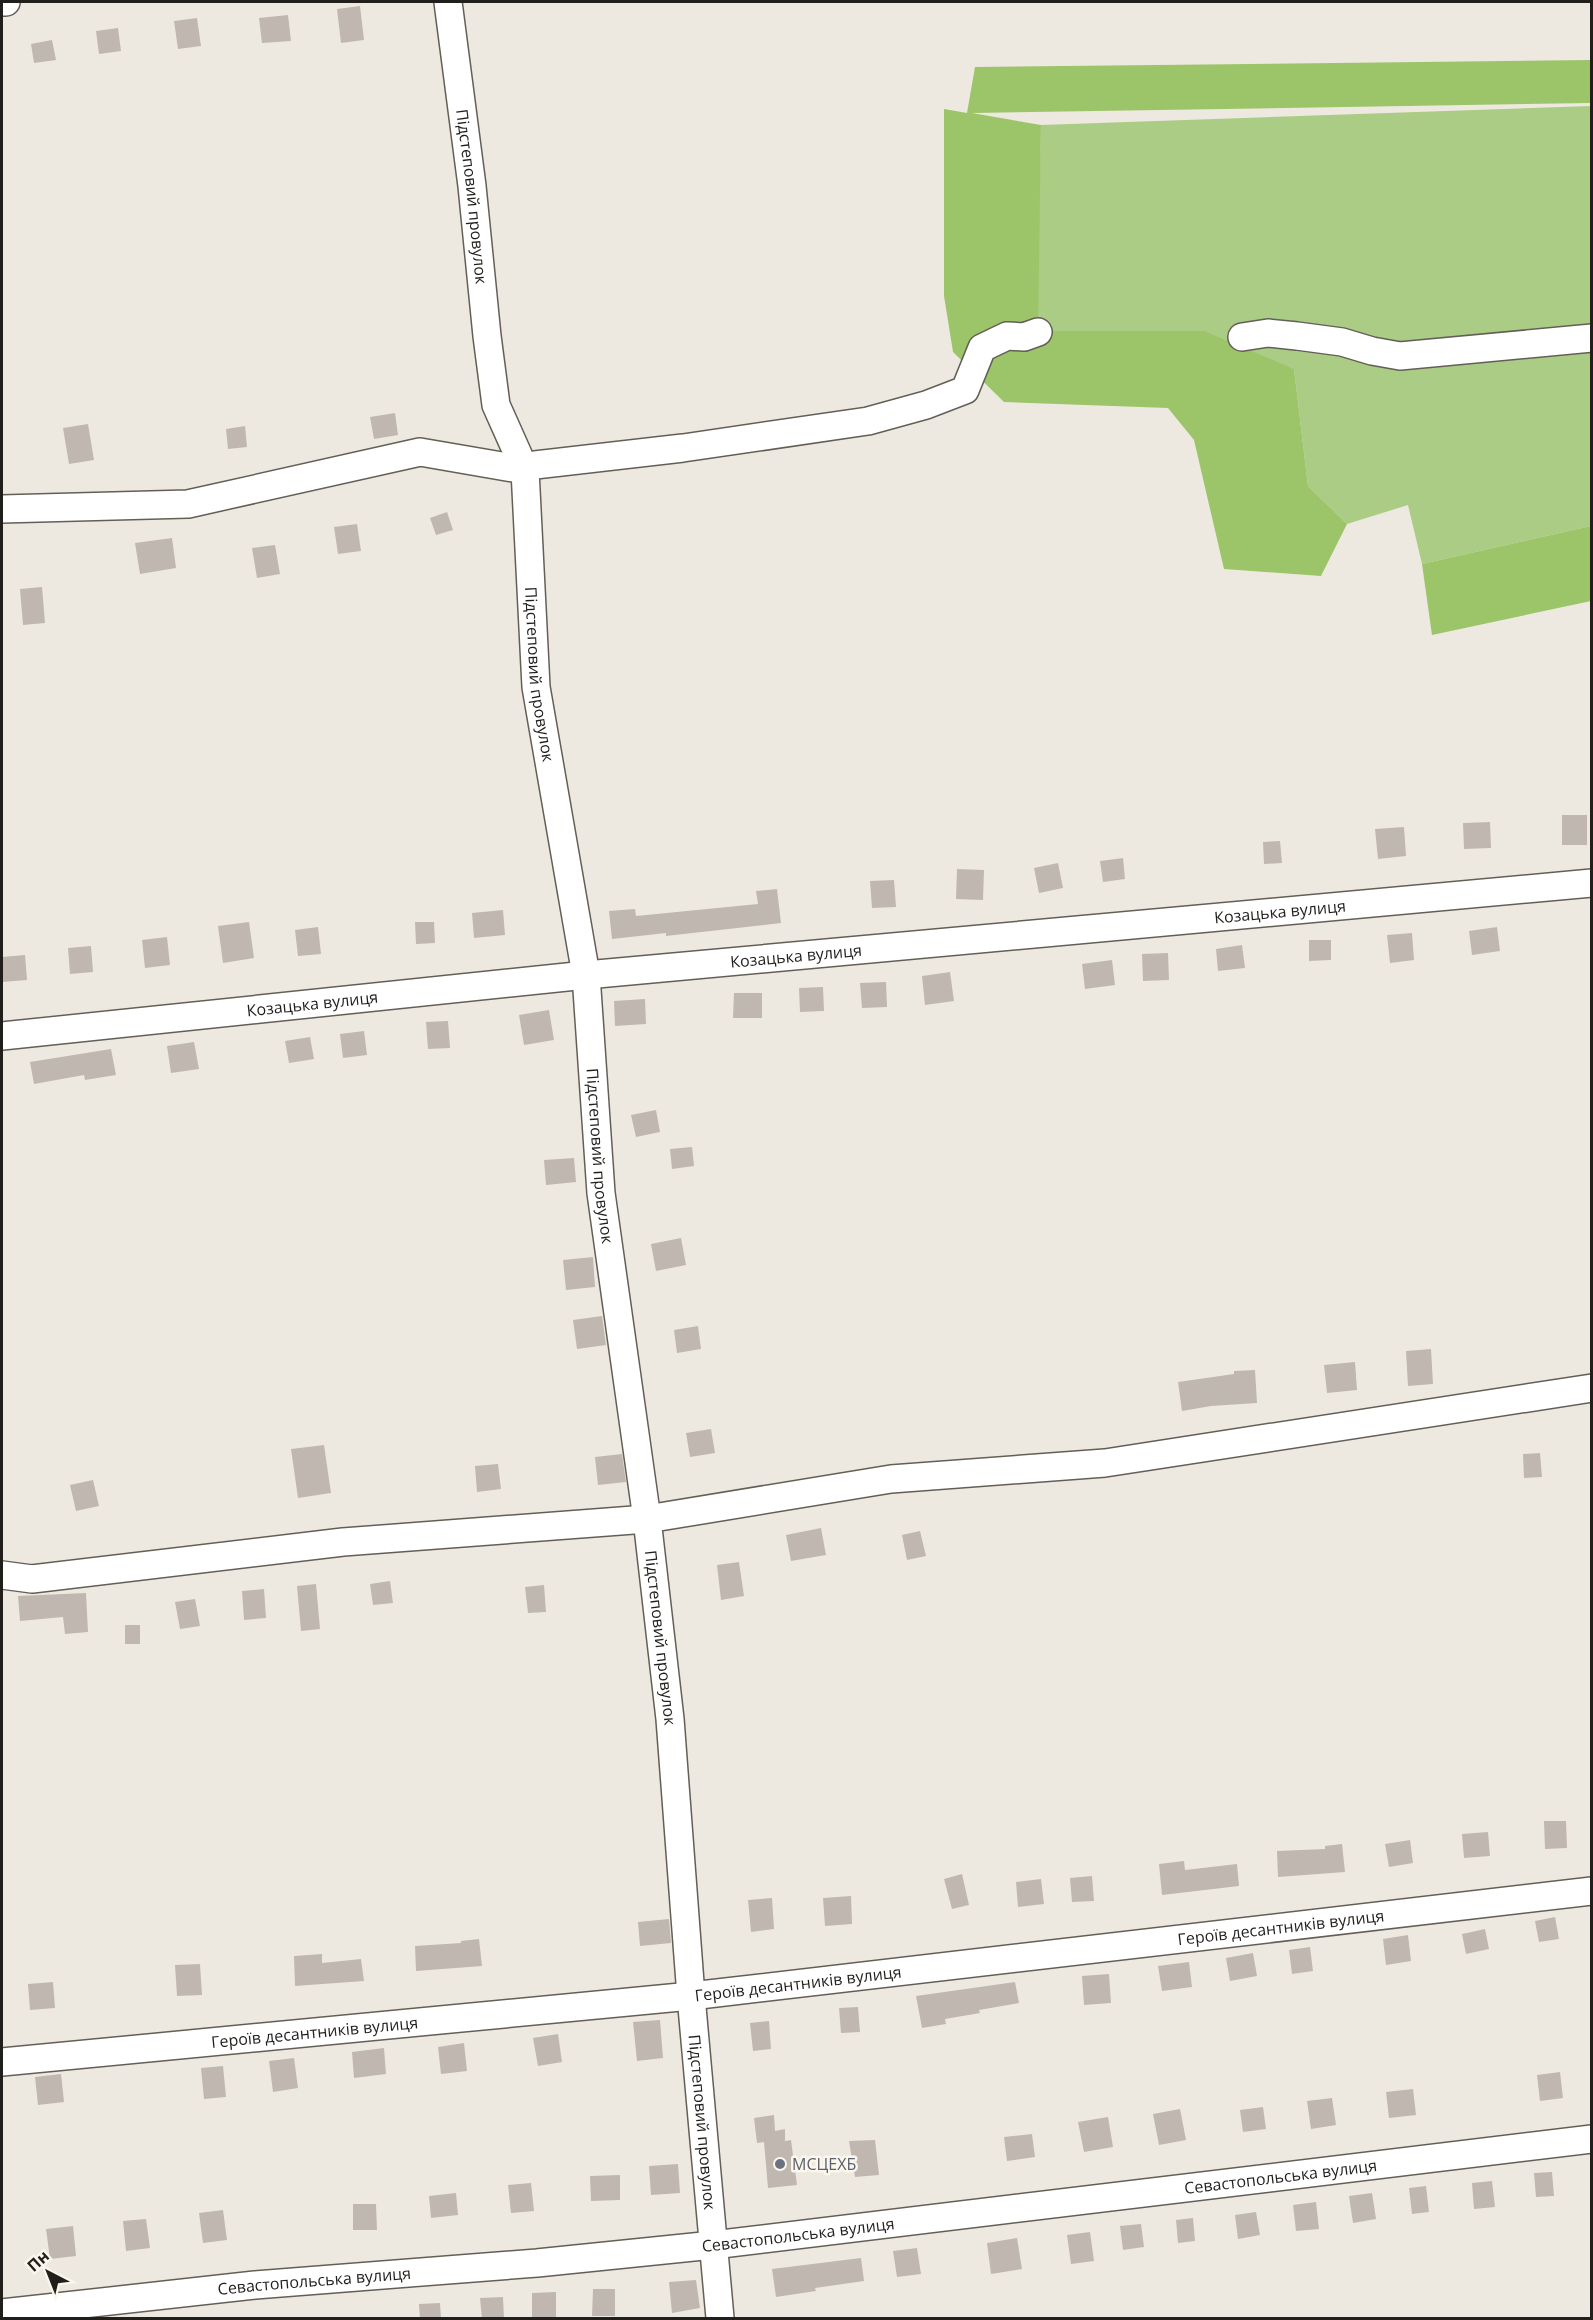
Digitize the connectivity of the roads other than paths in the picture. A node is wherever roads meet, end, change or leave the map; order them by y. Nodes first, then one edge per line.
1 (2, 2) edge
2 (6, 2) edge
3 (448, 2) edge
4 (1038, 332) dead end
5 (1242, 337) dead end
6 (1592, 338) edge
7 (525, 470) junction
8 (2, 509) edge
9 (1592, 883) edge
10 (586, 975) junction
11 (2, 1036) edge
12 (1592, 1388) edge
13 (647, 1519) junction
14 (2, 1575) edge
15 (1592, 1891) edge
16 (691, 1996) junction
17 (2, 2062) edge
18 (1592, 2139) edge
19 (713, 2245) junction
20 (2, 2313) edge
21 (720, 2319) edge

1 - 2 street
3 - 7 street, Підстеповий провулок
4 - 7 street
5 - 6 street
7 - 8 street
7 - 10 street, Підстеповий провулок
9 - 10 street, Козацька вулиця
10 - 11 street, Козацька вулиця
10 - 13 street, Підстеповий провулок
12 - 13 street
13 - 14 street
13 - 16 street, Підстеповий провулок
15 - 16 street, Героїв десантників вулиця
16 - 17 street, Героїв десантників вулиця
16 - 19 street, Підстеповий провулок
18 - 19 street, Севастопольська вулиця
19 - 20 street, Севастопольська вулиця
19 - 21 street, Підстеповий провулок

